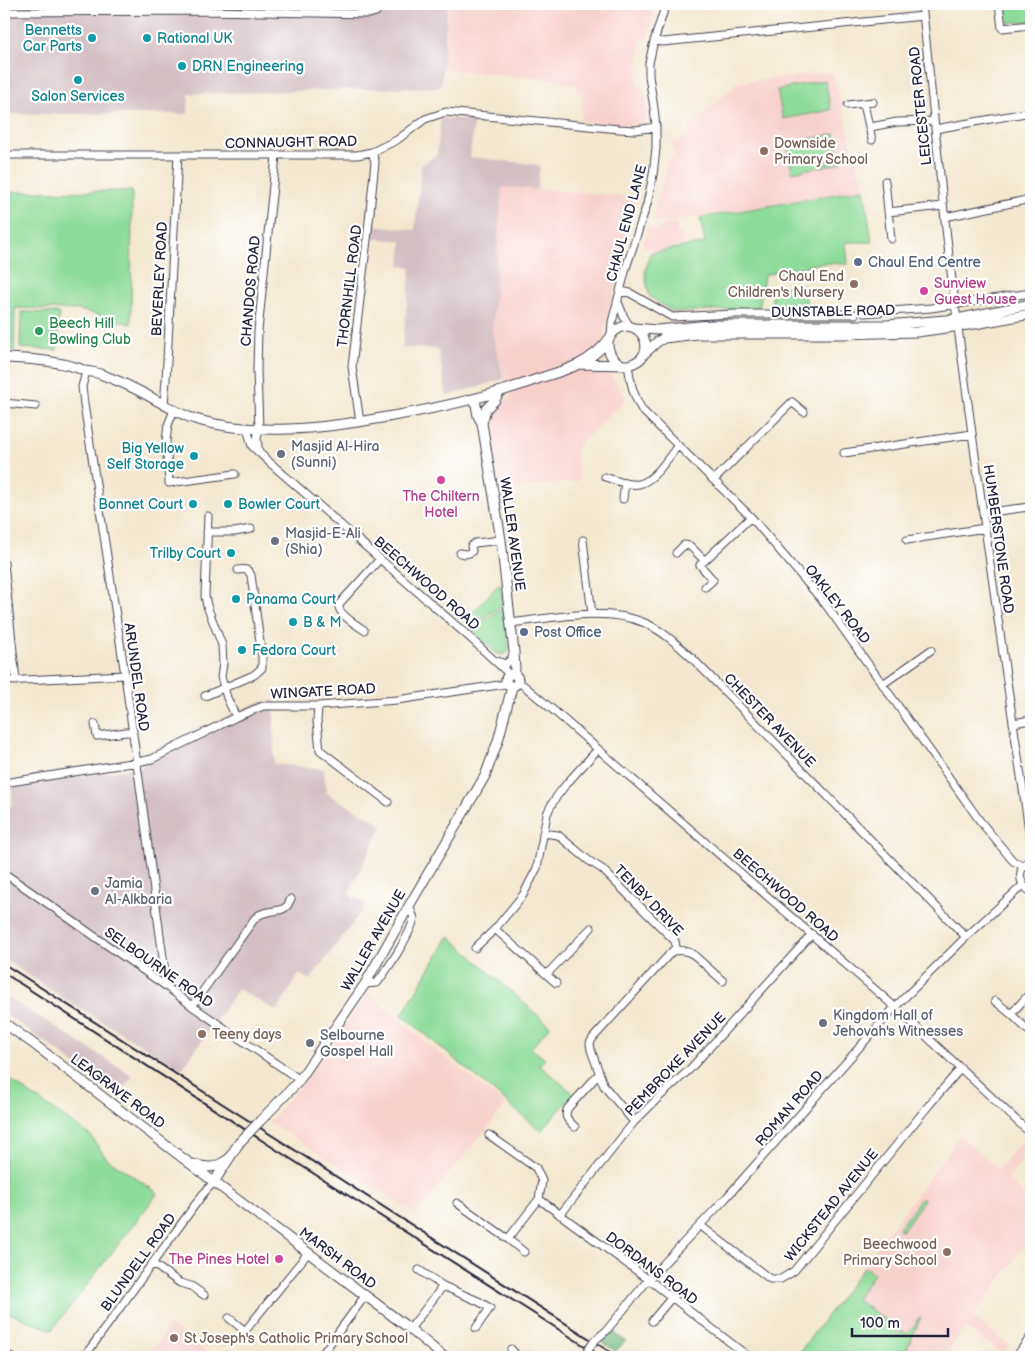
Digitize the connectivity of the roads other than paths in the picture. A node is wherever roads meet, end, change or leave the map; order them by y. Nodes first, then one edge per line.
1 (666, 4) edge
2 (922, 4) edge
3 (998, 4) edge
4 (4, 12) edge
5 (376, 12) dead end
6 (923, 16) junction
7 (1031, 26) edge
8 (654, 41) junction
9 (873, 102) dead end
10 (864, 104) junction
11 (848, 105) dead end
12 (1031, 112) edge
13 (934, 121) junction
14 (656, 127) junction
15 (870, 127) junction
16 (935, 129) junction
17 (872, 140) dead end
18 (372, 152) junction
19 (4, 155) edge
20 (178, 156) junction
21 (276, 156) junction
22 (885, 181) dead end
23 (1031, 199) edge
24 (943, 206) junction
25 (888, 212) junction
26 (945, 217) junction
27 (891, 239) dead end
28 (621, 291) junction
29 (1031, 292) edge
30 (618, 301) junction
31 (1031, 304) edge
32 (955, 305) junction
33 (864, 313) dead end
34 (855, 314) dead end
35 (1031, 314) edge
36 (957, 323) junction
37 (632, 327) junction
38 (610, 338) junction
39 (645, 352) junction
40 (4, 358) edge
41 (579, 364) junction
42 (625, 364) junction
43 (86, 371) junction
44 (499, 392) junction
45 (475, 399) junction
46 (4, 404) edge
47 (164, 404) junction
48 (36, 406) dead end
49 (174, 410) junction
50 (804, 412) dead end
51 (360, 422) junction
52 (482, 423) junction
53 (247, 428) junction
54 (259, 429) junction
55 (972, 434) junction
56 (678, 445) junction
57 (259, 452) junction
58 (844, 453) dead end
59 (235, 474) dead end
60 (605, 477) dead end
61 (714, 480) junction
62 (625, 483) junction
63 (623, 499) dead end
64 (1031, 508) edge
65 (983, 513) junction
66 (208, 516) dead end
67 (751, 518) junction
68 (985, 528) junction
69 (251, 529) dead end
70 (207, 532) junction
71 (501, 540) junction
72 (583, 540) dead end
73 (907, 540) dead end
74 (460, 553) dead end
75 (676, 553) dead end
76 (380, 559) junction
77 (704, 560) junction
78 (4, 563) edge
79 (238, 570) dead end
80 (705, 587) dead end
81 (6, 599) edge
82 (592, 614) junction
83 (511, 624) junction
84 (364, 630) dead end
85 (931, 650) dead end
86 (514, 652) junction
87 (494, 660) junction
88 (125, 675) junction
89 (512, 680) junction
90 (4, 681) edge
91 (16, 681) junction
92 (883, 684) junction
93 (224, 688) junction
94 (205, 696) dead end
95 (318, 706) junction
96 (236, 717) junction
97 (1031, 720) edge
98 (1013, 723) junction
99 (95, 724) dead end
100 (133, 731) junction
101 (598, 750) junction
102 (137, 762) junction
103 (4, 783) edge
104 (388, 802) dead end
105 (544, 834) junction
106 (1031, 843) edge
107 (1031, 859) edge
108 (1024, 866) junction
109 (4, 873) edge
110 (1023, 885) junction
111 (1031, 892) edge
112 (291, 899) dead end
113 (495, 928) junction
114 (591, 928) dead end
115 (812, 934) junction
116 (966, 938) junction
117 (475, 948) dead end
118 (673, 951) junction
119 (547, 974) junction
120 (723, 981) dead end
121 (556, 983) dead end
122 (166, 987) junction
123 (1031, 992) edge
124 (995, 1001) dead end
125 (192, 1006) junction
126 (895, 1007) junction
127 (1011, 1014) junction
128 (4, 1023) edge
129 (1031, 1033) edge
130 (961, 1068) junction
131 (599, 1074) junction
132 (300, 1080) junction
133 (634, 1122) junction
134 (575, 1127) dead end
135 (1031, 1134) edge
136 (489, 1135) dead end
137 (228, 1160) junction
138 (190, 1164) junction
139 (214, 1182) junction
140 (539, 1199) junction
141 (457, 1202) dead end
142 (560, 1215) junction
143 (700, 1226) junction
144 (508, 1239) junction
145 (524, 1252) dead end
146 (308, 1253) junction
147 (153, 1264) junction
148 (419, 1270) dead end
149 (648, 1280) junction
150 (443, 1286) junction
151 (204, 1295) dead end
152 (365, 1296) junction
153 (672, 1298) junction
154 (229, 1318) dead end
155 (652, 1321) dead end
156 (410, 1328) junction
157 (476, 1328) dead end
158 (1031, 1336) edge
159 (511, 1349) dead end
160 (4, 1354) edge
161 (441, 1356) edge
162 (12, 1357) edge
163 (84, 1357) edge
164 (320, 1357) edge
165 (518, 1357) edge
166 (584, 1357) edge
167 (749, 1357) edge
168 (1016, 1357) edge

1 - 8 street, CHAUL END LANE
2 - 6 street, LEICESTER ROAD
3 - 7 street
4 - 5 street
6 - 8 street
6 - 13 street, LEICESTER ROAD
8 - 14 street, CHAUL END LANE
9 - 10 street
10 - 11 street
10 - 15 street
12 - 16 street
13 - 15 street
13 - 16 street, LEICESTER ROAD
14 - 18 street, CONNAUGHT ROAD
14 - 28 street, CHAUL END LANE
15 - 17 street
16 - 24 street, LEICESTER ROAD
18 - 21 street, CONNAUGHT ROAD
18 - 51 street, THORNHILL ROAD
19 - 20 street, CONNAUGHT ROAD
20 - 21 street, CONNAUGHT ROAD
20 - 47 street, BEVERLEY ROAD
21 - 54 street, CHANDOS ROAD
22 - 25 street
23 - 26 street
24 - 25 street
24 - 26 street, LEICESTER ROAD
25 - 27 street
26 - 32 street, LEICESTER ROAD
28 - 30 street, CHAUL END LANE
28 - 34 street, DUNSTABLE ROAD
29 - 32 street, DUNSTABLE ROAD
30 - 37 street, CHAUL END LANE
30 - 38 street, CHAUL END LANE
31 - 36 main road, DUNSTABLE ROAD
32 - 33 street, DUNSTABLE ROAD
32 - 36 street, LEICESTER ROAD
35 - 36 main road, DUNSTABLE ROAD
36 - 37 main road, DUNSTABLE ROAD
36 - 39 main road, DUNSTABLE ROAD
36 - 55 street, HUMBERSTONE ROAD
37 - 38 main road
37 - 39 main road
38 - 41 main road
38 - 42 main road
39 - 42 main road
40 - 43 main road
41 - 42 main road
41 - 44 main road
42 - 56 street, OAKLEY ROAD
43 - 47 main road
43 - 88 street, ARUNDEL ROAD
44 - 45 main road
44 - 52 main road
45 - 51 main road
45 - 52 main road, WALLER AVENUE
46 - 48 street
47 - 49 main road
49 - 53 main road
49 - 59 street
50 - 61 street
51 - 54 main road
52 - 71 main road, WALLER AVENUE
53 - 54 main road
53 - 57 street, BEECHWOOD ROAD
54 - 57 street
55 - 58 street
55 - 65 street, HUMBERSTONE ROAD
56 - 61 street, OAKLEY ROAD
56 - 62 street
57 - 76 street, BEECHWOOD ROAD
60 - 62 street
61 - 67 street, OAKLEY ROAD
62 - 63 street
64 - 65 street
65 - 68 street, HUMBERSTONE ROAD
66 - 70 street
67 - 77 street
67 - 92 street, OAKLEY ROAD
68 - 73 street
68 - 98 street, HUMBERSTONE ROAD
69 - 70 street
70 - 93 street
71 - 74 street
71 - 83 main road, WALLER AVENUE
72 - 82 street
75 - 77 street
76 - 84 street
76 - 87 street, BEECHWOOD ROAD
77 - 80 street
78 - 81 street
79 - 93 street
81 - 91 street
82 - 83 street, CHESTER AVENUE
82 - 116 street, CHESTER AVENUE
83 - 86 main road, WALLER AVENUE
85 - 92 street
86 - 87 street
86 - 89 main road, WALLER AVENUE
87 - 89 street, BEECHWOOD ROAD
88 - 91 street
88 - 100 street, ARUNDEL ROAD
89 - 95 street, WINGATE ROAD
89 - 101 street, BEECHWOOD ROAD
89 - 132 main road, WALLER AVENUE
90 - 91 street
92 - 108 street, OAKLEY ROAD
93 - 94 street
93 - 96 street
95 - 96 street, WINGATE ROAD
95 - 104 street
96 - 102 street, WINGATE ROAD
97 - 98 street
98 - 106 street, HUMBERSTONE ROAD
99 - 100 street
100 - 102 street, ARUNDEL ROAD
101 - 105 street
101 - 115 street, BEECHWOOD ROAD
102 - 103 street, WINGATE ROAD
102 - 122 street, ARUNDEL ROAD
105 - 113 street
105 - 118 street, TENBY DRIVE
107 - 108 street
108 - 110 street
109 - 122 street, SELBOURNE ROAD
110 - 111 street
110 - 116 street, ROMAN ROAD
112 - 125 street
113 - 117 street
113 - 119 street
114 - 119 street
115 - 126 street, BEECHWOOD ROAD
115 - 133 street, PEMBROKE AVENUE
116 - 126 street, ROMAN ROAD
118 - 120 street
118 - 131 street, TENBY DRIVE
119 - 121 street
122 - 125 street, SELBOURNE ROAD
123 - 127 street
124 - 127 street
125 - 132 street, SELBOURNE ROAD
126 - 130 street, BEECHWOOD ROAD
126 - 143 street, ROMAN ROAD
127 - 129 street
128 - 138 main road, LEAGRAVE ROAD
130 - 135 street, BEECHWOOD ROAD
130 - 143 street, WICKSTEAD AVENUE
131 - 133 street, TENBY DRIVE
131 - 134 street
132 - 137 main road, WALLER AVENUE, bridge
133 - 142 street, PEMBROKE AVENUE
136 - 140 street
137 - 138 main road
137 - 139 main road, WALLER AVENUE
138 - 139 main road, LEAGRAVE ROAD
139 - 146 main road, MARSH ROAD
139 - 147 street, BLUNDELL ROAD
140 - 142 street, DORDANS ROAD
140 - 144 street
141 - 144 street
142 - 149 street, DORDANS ROAD
143 - 149 street, ROMAN ROAD
144 - 145 street
146 - 152 main road, MARSH ROAD
146 - 154 street
147 - 151 street
147 - 163 street, BLUNDELL ROAD
148 - 150 street
149 - 153 street, DORDANS ROAD
149 - 166 street, ROMAN ROAD, bridge
150 - 156 street
150 - 157 street
152 - 156 main road, MARSH ROAD
152 - 164 street
153 - 155 street
153 - 167 street, DORDANS ROAD
156 - 161 main road, MARSH ROAD
158 - 168 street
159 - 165 street
160 - 162 street

